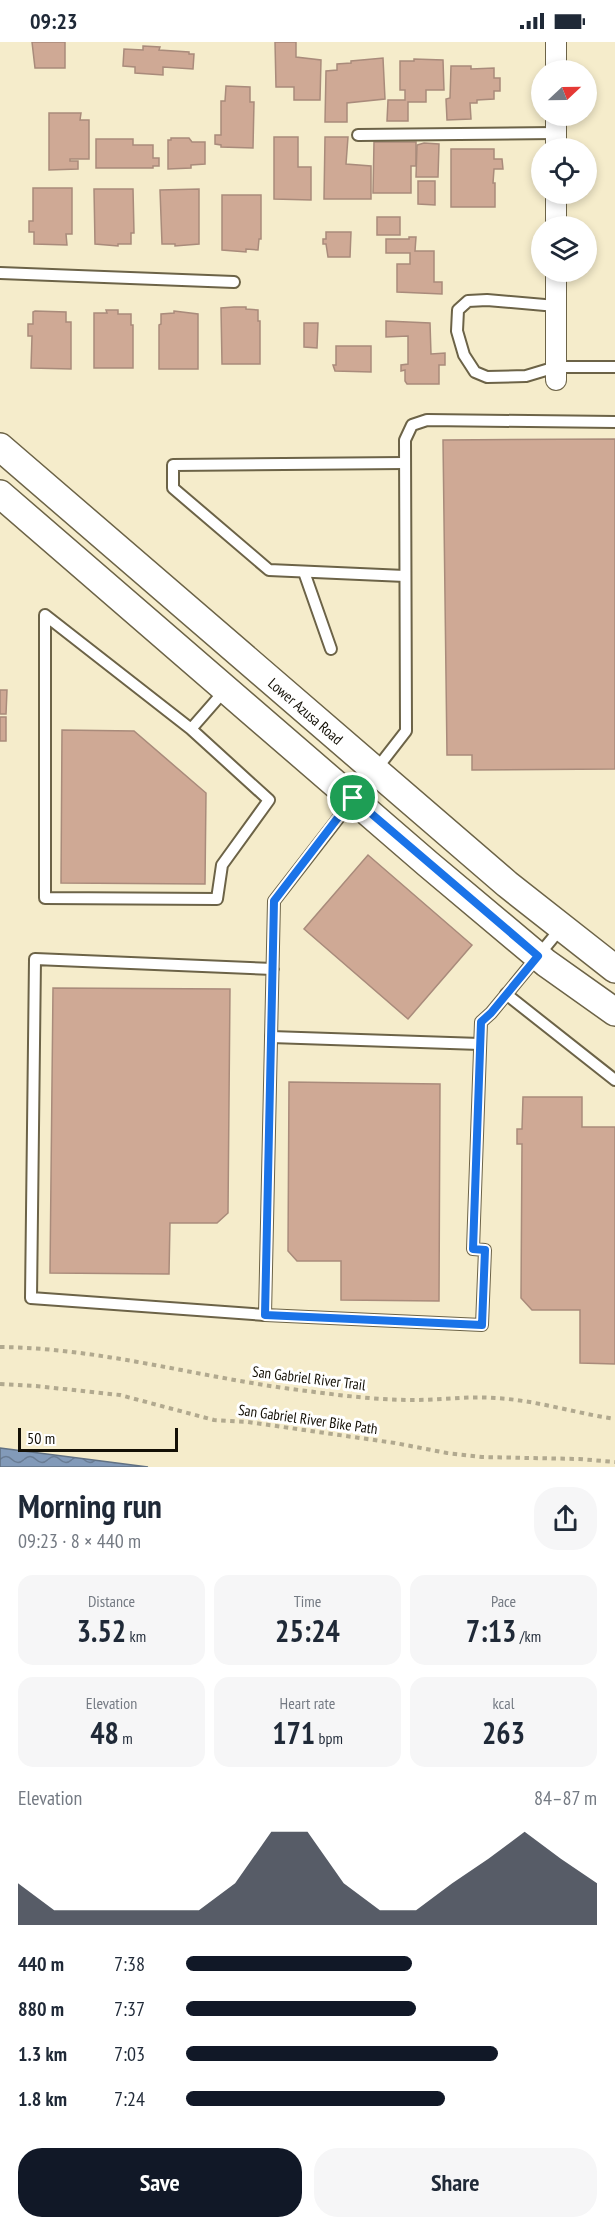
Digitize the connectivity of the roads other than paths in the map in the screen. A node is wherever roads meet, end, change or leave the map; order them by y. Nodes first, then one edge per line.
1 (556, 42) edge
2 (556, 60) edge
3 (556, 132) edge
4 (358, 135) dead end
5 (0, 273) edge
6 (234, 282) dead end
7 (556, 282) edge
8 (556, 306) junction
9 (615, 367) edge
10 (556, 374) junction
11 (615, 422) edge
12 (0, 447) edge
13 (405, 464) junction
14 (0, 494) edge
15 (304, 572) junction
16 (405, 576) junction
17 (331, 649) dead end
18 (226, 689) junction
19 (191, 729) junction
20 (376, 771) junction
21 (353, 798) junction
22 (561, 928) junction
23 (538, 956) junction
24 (273, 969) junction
25 (615, 969) edge
26 (506, 994) junction
27 (615, 1012) edge
28 (271, 1037) junction
29 (480, 1044) junction
30 (615, 1080) edge
31 (265, 1315) junction

1 - 2 street
3 - 4 lane
5 - 6 lane
7 - 8 street
8 - 10 street
8 - 10 lane
9 - 10 lane
11 - 13 lane
12 - 20 main road, Lower Azusa Road
13 - 15 lane
13 - 16 lane
14 - 18 main road
15 - 16 lane
15 - 17 lane
16 - 20 lane
18 - 19 lane
18 - 21 main road
19 - 19 lane
20 - 21 lane
20 - 22 main road, Lower Azusa Road
21 - 23 main road
21 - 24 lane
22 - 23 lane
22 - 25 main road, Lower Azusa Road
23 - 26 lane
23 - 27 main road
24 - 28 lane
24 - 31 lane
26 - 29 lane
26 - 30 lane
28 - 29 lane
28 - 31 lane
29 - 31 lane

